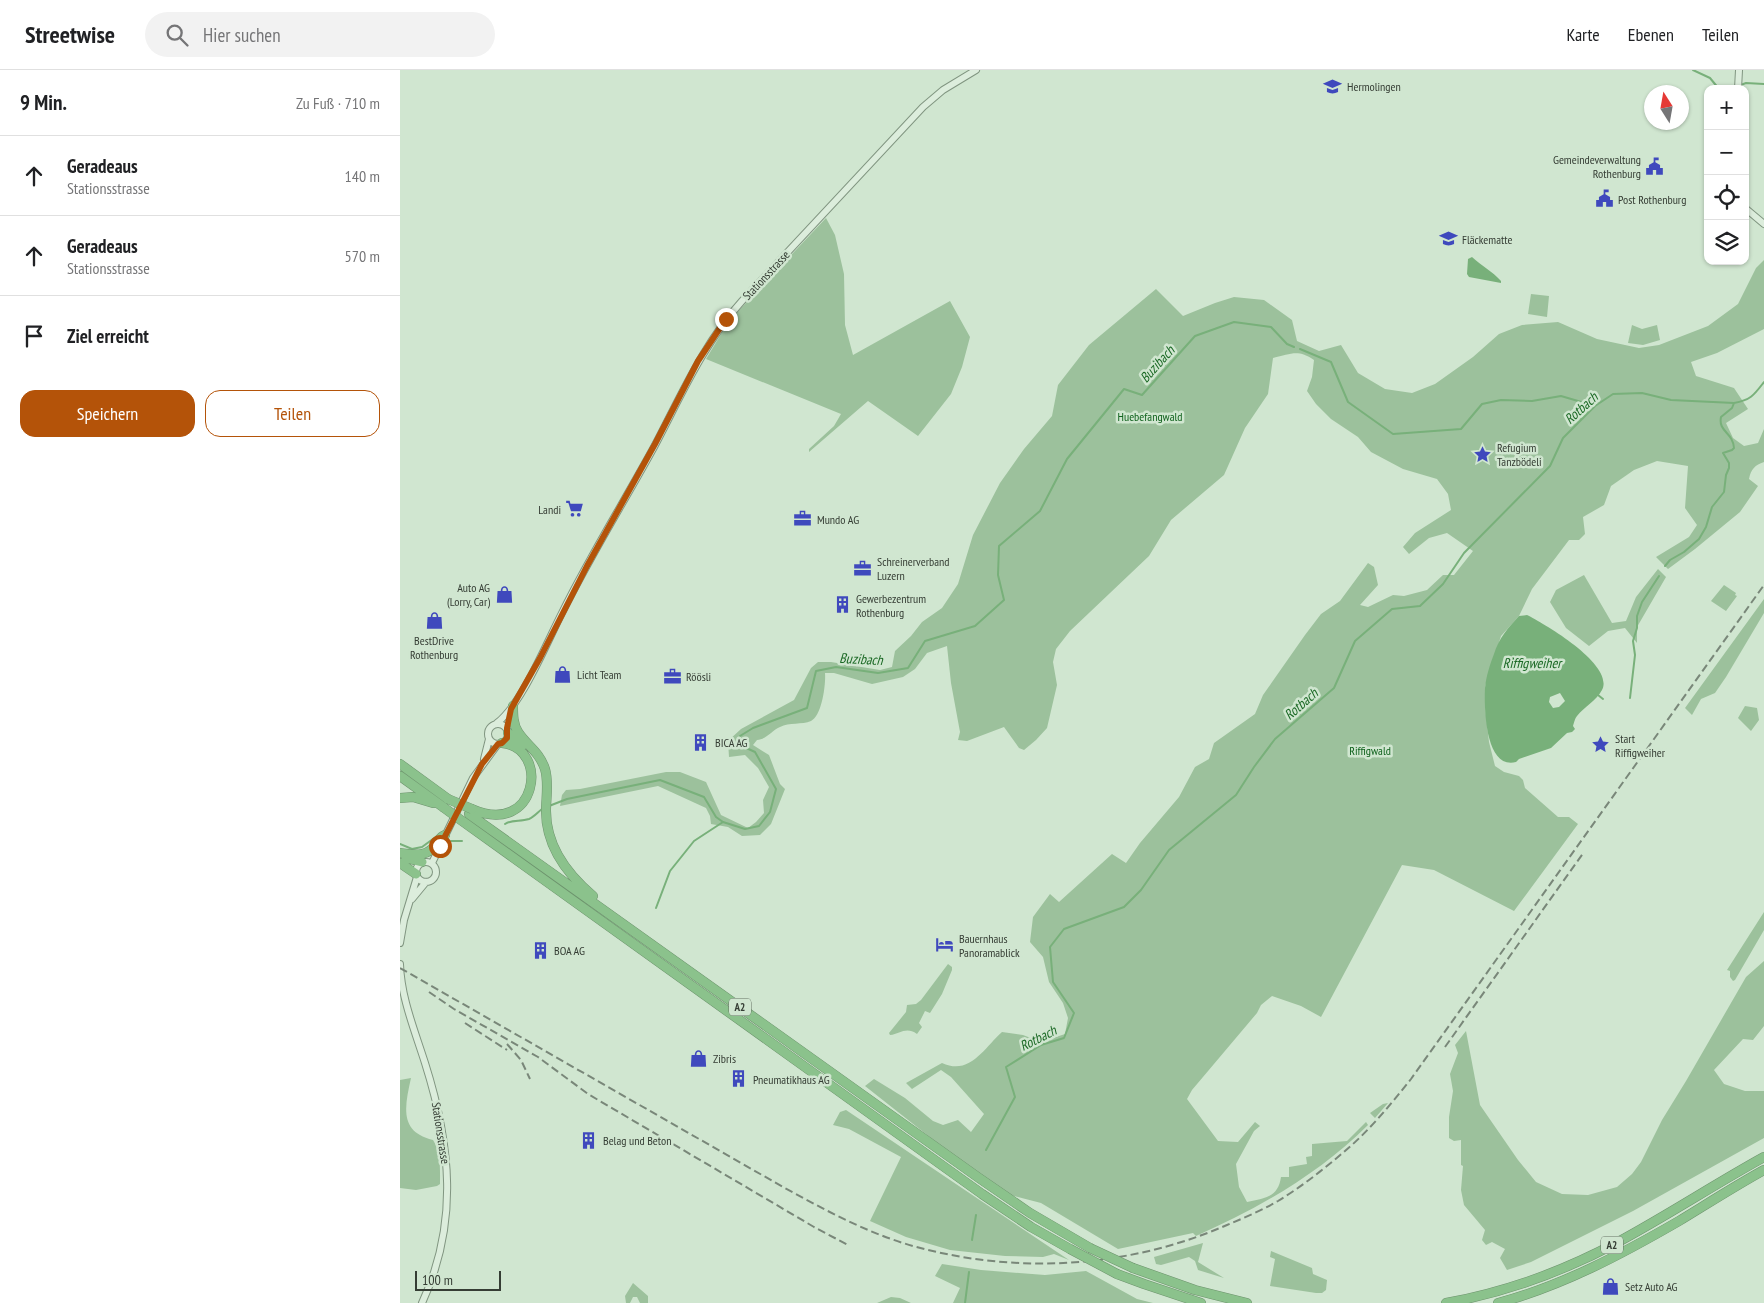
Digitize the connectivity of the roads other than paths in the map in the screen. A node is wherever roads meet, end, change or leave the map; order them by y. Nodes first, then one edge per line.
1 (976, 70) edge
2 (1739, 70) edge
3 (1738, 85) edge
4 (1749, 211) edge
5 (1764, 224) edge
6 (512, 708) junction
7 (497, 723) junction
8 (507, 730) junction
9 (489, 739) junction
10 (500, 743) junction
11 (537, 755) junction
12 (400, 764) edge
13 (482, 764) junction
14 (400, 776) edge
15 (400, 798) edge
16 (445, 803) junction
17 (468, 815) junction
18 (445, 835) junction
19 (400, 854) edge
20 (400, 863) edge
21 (427, 863) junction
22 (416, 875) junction
23 (426, 882) junction
24 (411, 900) junction
25 (635, 932) junction
26 (400, 943) edge
27 (400, 964) edge
28 (1764, 1150) edge
29 (1764, 1157) edge
30 (1764, 1170) edge
31 (1729, 1176) junction
32 (1764, 1176) edge
33 (1679, 1220) junction
34 (422, 1303) edge
35 (1201, 1303) edge
36 (1247, 1303) edge
37 (1446, 1303) edge
38 (1498, 1303) edge

1 - 6 main road, Stationsstrasse
2 - 3 main road
4 - 5 main road
6 - 7 main road, Stationsstrasse
6 - 8 main road, Stationsstrasse
6 - 11 highway
7 - 8 main road
7 - 9 main road
8 - 10 main road
8 - 11 highway
9 - 10 main road
9 - 13 main road
10 - 13 main road
10 - 17 highway
11 - 25 highway
12 - 16 highway, A2
13 - 18 main road
14 - 16 highway, A2
15 - 16 highway
16 - 17 highway, A2, bridge
17 - 25 highway, A2
17 - 35 highway, A2, bridge
18 - 19 highway
18 - 21 main road
19 - 21 highway
20 - 22 highway
21 - 22 main road
21 - 23 main road
22 - 23 main road
22 - 24 main road
23 - 24 main road
24 - 26 main road
25 - 36 highway, A2, bridge
27 - 34 main road, Stationsstrasse
28 - 31 highway
29 - 31 highway, A2
30 - 33 highway, A2
31 - 37 highway, A2
32 - 33 highway
33 - 38 highway, A2

